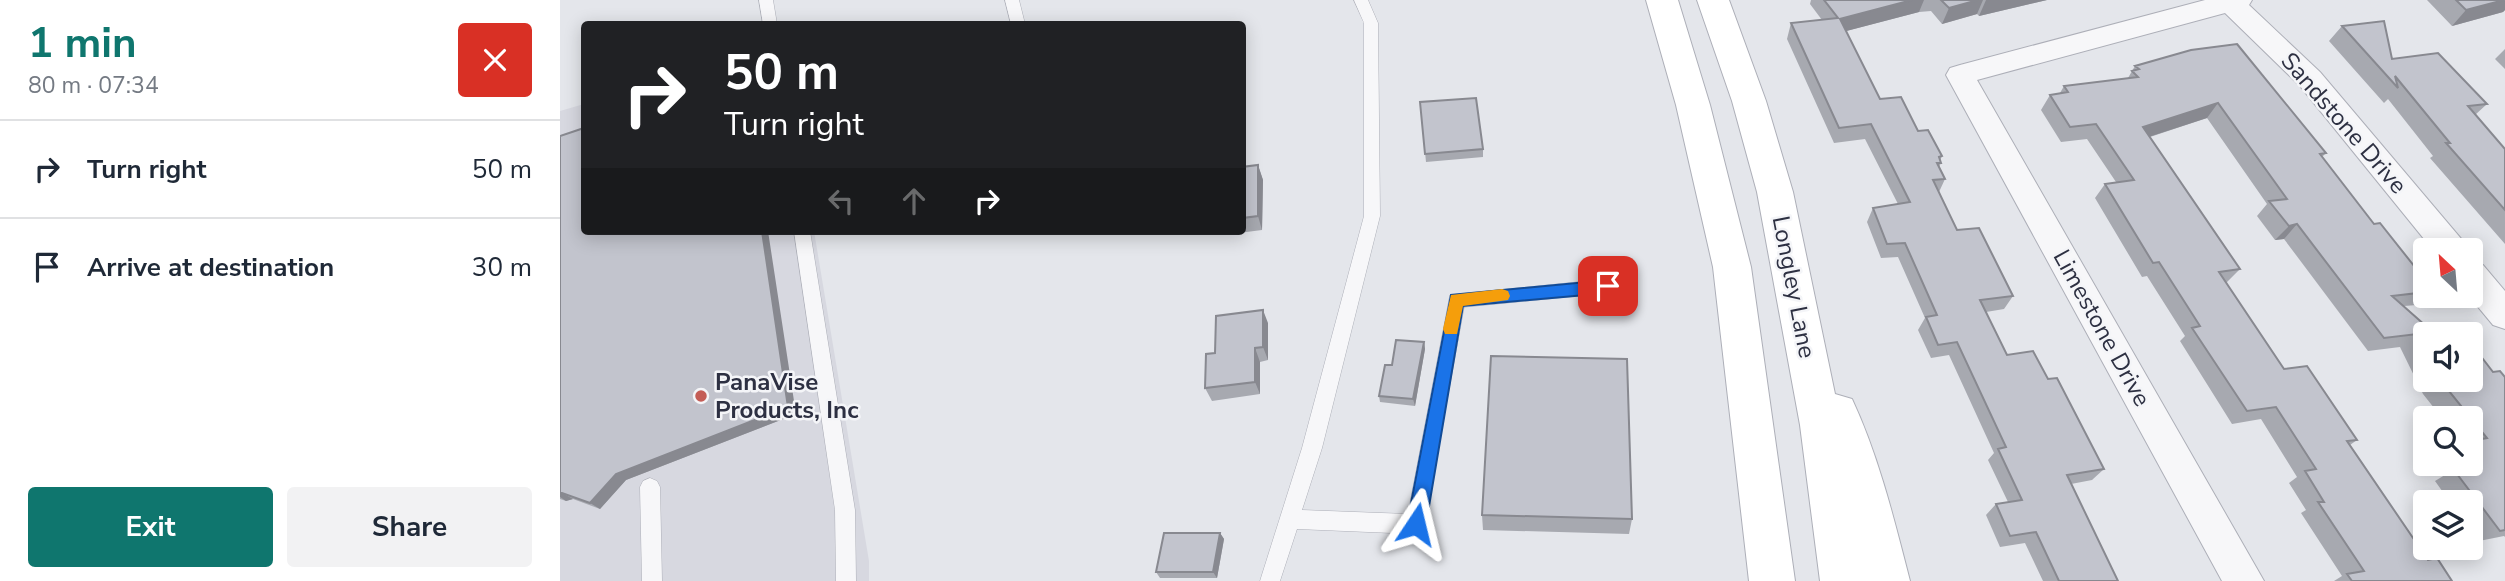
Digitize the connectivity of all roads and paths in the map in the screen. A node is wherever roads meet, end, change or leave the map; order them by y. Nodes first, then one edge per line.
1 (766, 0) edge
2 (1012, 0) edge
3 (1361, 0) edge
4 (1662, 0) edge
5 (1713, 0) edge
6 (2234, 1) edge
7 (770, 21) edge
8 (1017, 21) edge
9 (803, 235) edge
10 (2442, 238) edge
11 (1608, 286) dead end
12 (2483, 288) edge
13 (1797, 298) junction
14 (2505, 315) edge
15 (650, 487) dead end
16 (1290, 519) junction
17 (652, 581) edge
18 (846, 581) edge
19 (1270, 581) edge
20 (1772, 581) edge
21 (1843, 581) edge
22 (1887, 581) edge
23 (2244, 581) edge

1 - 7 lane
2 - 8 lane
3 - 16 lane
4 - 20 main road
5 - 13 main road, Longley Lane
6 - 10 street, Sandstone Drive
6 - 23 street, Limestone Drive
9 - 18 lane
11 - 16 lane
12 - 14 street
13 - 21 main road, Longley Lane
13 - 22 main road
15 - 17 lane
16 - 19 lane

